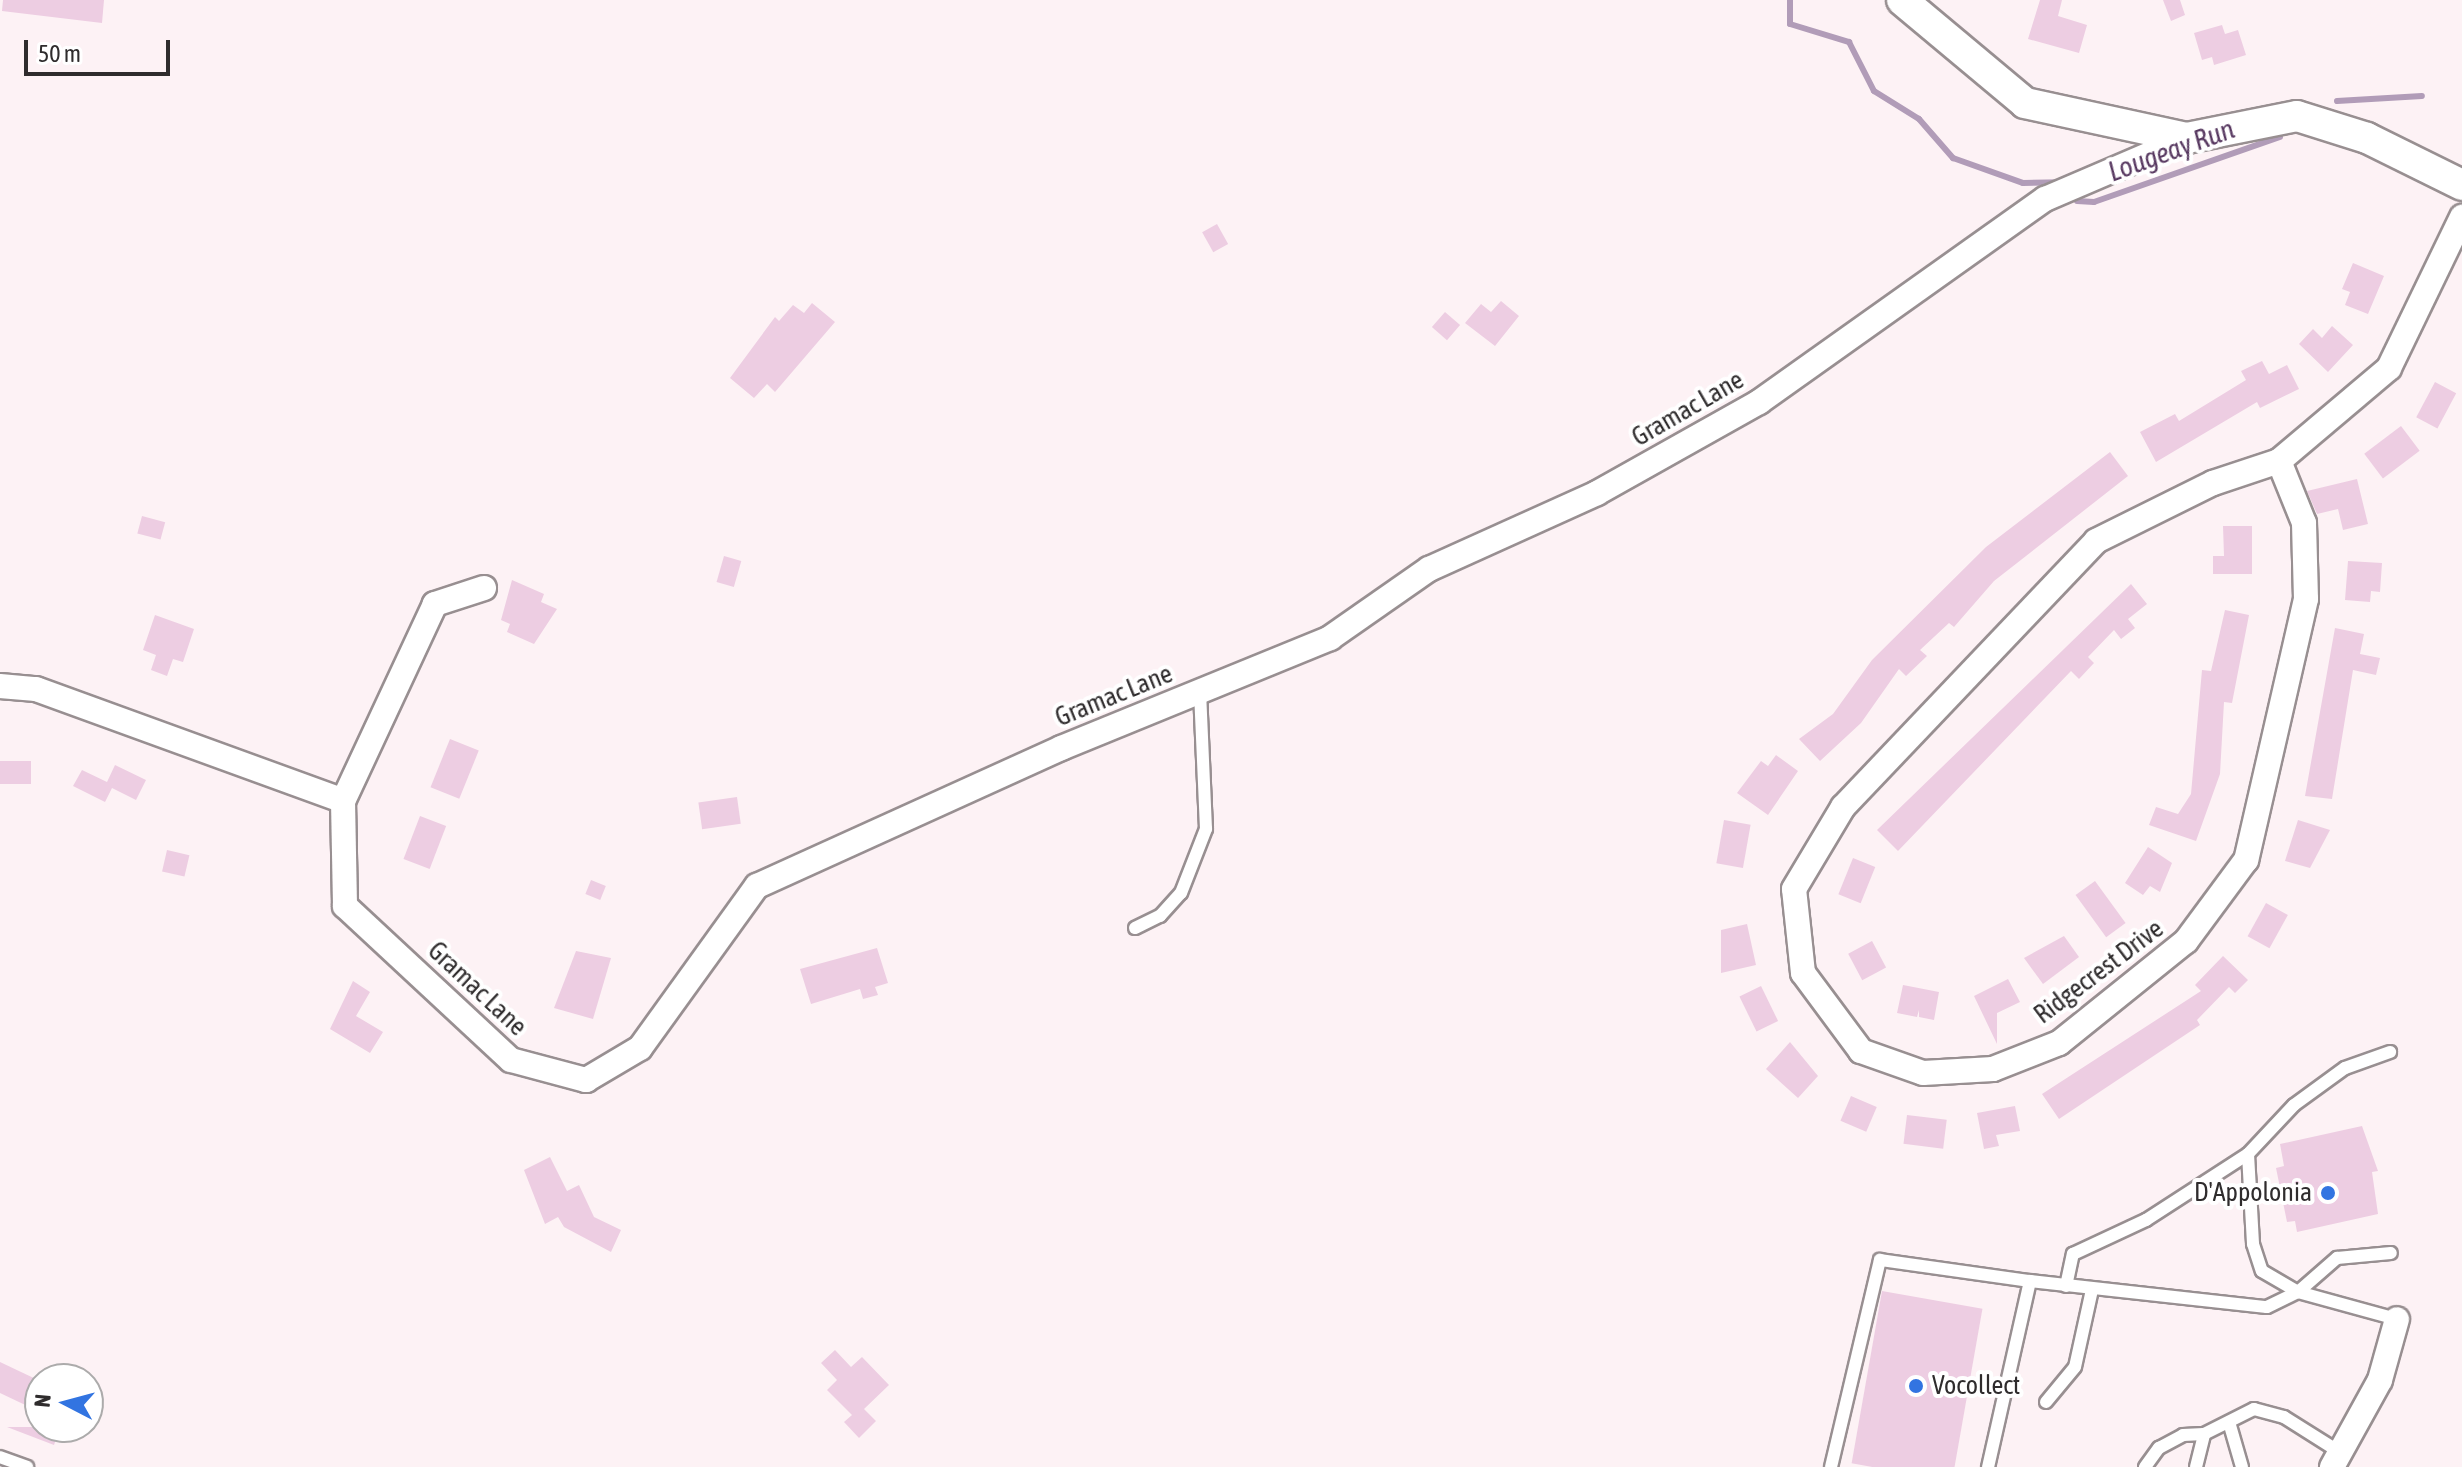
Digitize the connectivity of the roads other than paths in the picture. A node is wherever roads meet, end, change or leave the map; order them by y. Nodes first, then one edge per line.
1 (1902, 0) edge
2 (2187, 138) junction
3 (2462, 185) edge
4 (2462, 217) edge
5 (2279, 461) junction
6 (484, 588) dead end
7 (0, 686) edge
8 (1200, 691) junction
9 (343, 801) junction
10 (1135, 928) dead end
11 (2390, 1052) dead end
12 (2248, 1154) junction
13 (2391, 1253) dead end
14 (2030, 1281) junction
15 (2066, 1286) junction
16 (2092, 1290) junction
17 (2298, 1292) junction
18 (2397, 1319) joint
19 (2046, 1402) dead end
20 (2229, 1422) junction
21 (2204, 1434) junction
22 (0, 1457) edge
23 (2335, 1459) edge
24 (27, 1467) edge
25 (1831, 1467) edge
26 (1988, 1467) edge
27 (2145, 1467) edge
28 (2196, 1467) edge
29 (2242, 1467) edge

1 - 2 street
2 - 3 street
2 - 8 street, Gramac Lane
4 - 5 street, Ridgecrest Drive
5 - 5 street, Ridgecrest Drive
6 - 9 street, Gramac Lane
7 - 9 street
8 - 9 street, Gramac Lane
8 - 10 lane
11 - 12 lane
12 - 15 lane
12 - 17 lane
13 - 17 lane
14 - 15 lane
14 - 25 lane
14 - 26 lane
15 - 16 lane
16 - 17 lane
16 - 19 lane
17 - 18 lane
18 - 23 street
20 - 21 lane
20 - 23 lane
20 - 29 lane
21 - 27 lane
21 - 28 lane
22 - 24 lane

